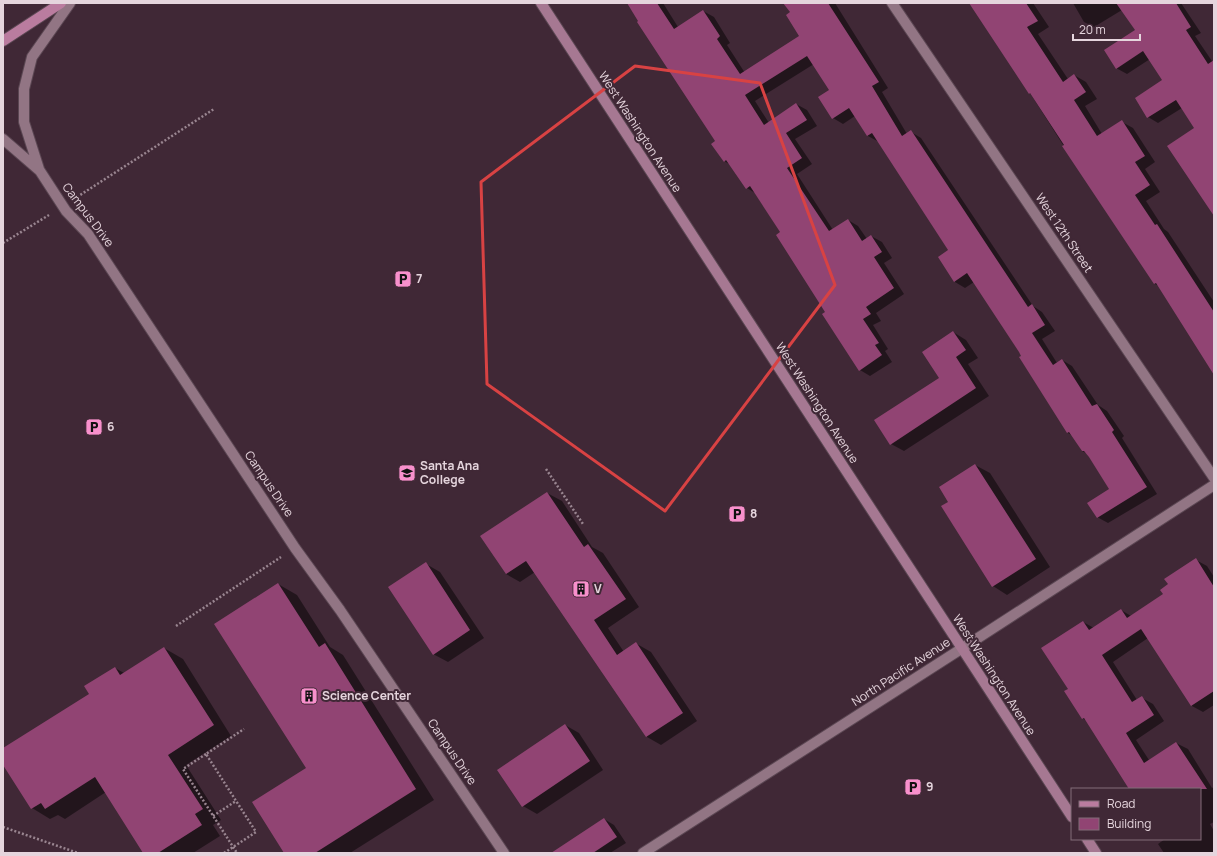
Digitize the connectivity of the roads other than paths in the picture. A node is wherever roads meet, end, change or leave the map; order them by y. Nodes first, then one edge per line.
1 (62, 3) edge
2 (70, 3) edge
3 (541, 3) edge
4 (892, 3) edge
5 (3, 41) edge
6 (3, 139) edge
7 (40, 171) junction
8 (1214, 478) edge
9 (1214, 485) edge
10 (961, 649) junction
11 (1071, 815) edge
12 (1088, 840) edge
13 (504, 853) edge
14 (642, 853) edge
15 (1096, 853) edge

1 - 5 main road
2 - 7 street
3 - 10 street, West Washington Avenue
4 - 8 street, West 12th Street
6 - 7 street, Campus Drive
7 - 13 street, Campus Drive
9 - 10 street, North Pacific Avenue
10 - 11 street, West Washington Avenue
10 - 14 street, North Pacific Avenue
12 - 15 street

